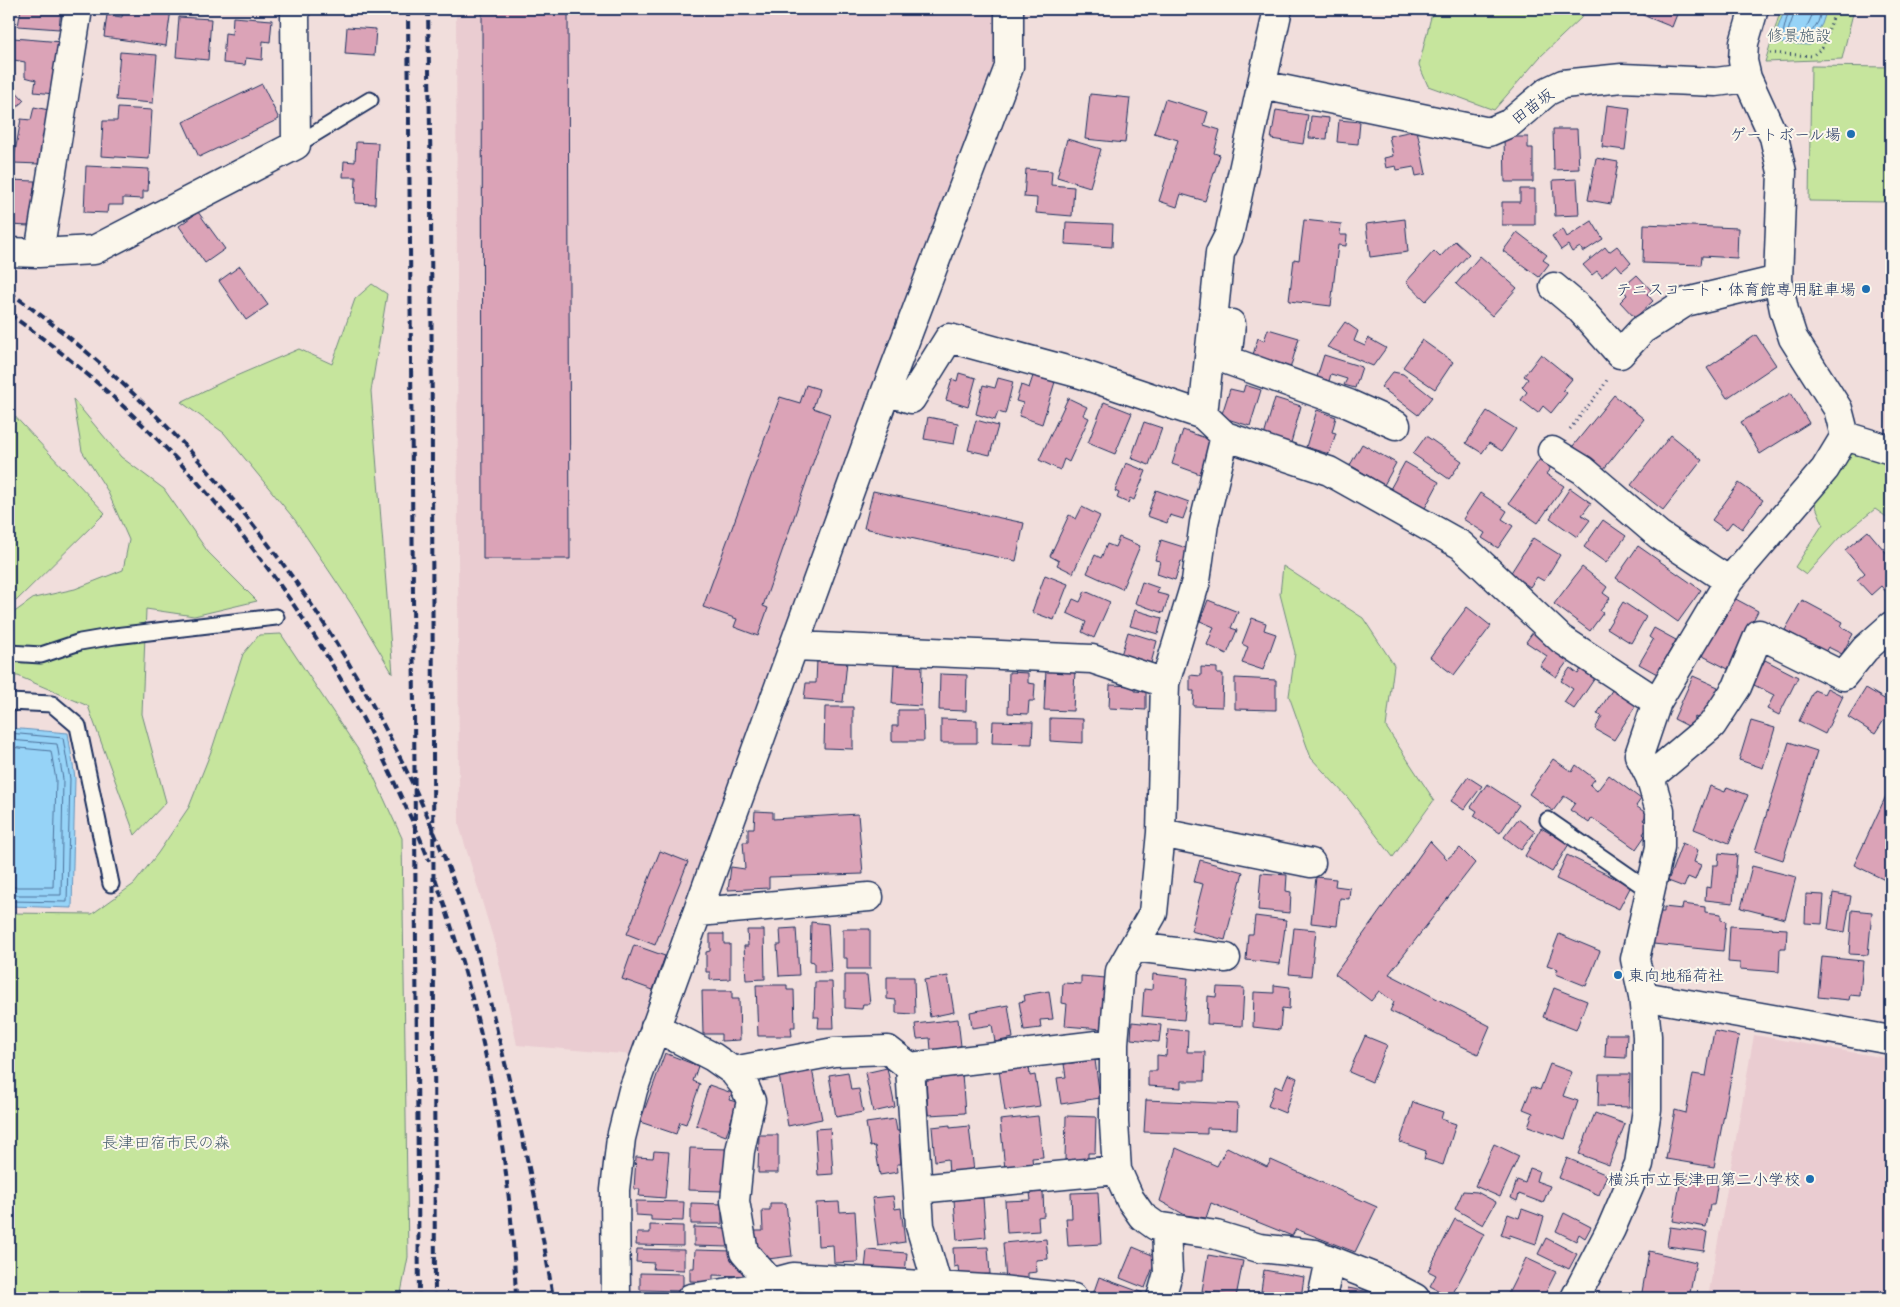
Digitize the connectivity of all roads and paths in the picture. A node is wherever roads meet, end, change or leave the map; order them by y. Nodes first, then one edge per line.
1 (78, 9) edge
2 (295, 9) edge
3 (1010, 9) edge
4 (1278, 9) edge
5 (1754, 9) edge
6 (1836, 9) edge
7 (1762, 52) dead end
8 (1747, 78) junction
9 (1262, 85) junction
10 (370, 100) dead end
11 (296, 145) junction
12 (1229, 235) junction
13 (9, 252) edge
14 (39, 253) junction
15 (1778, 280) junction
16 (1554, 287) dead end
17 (1603, 387) dead end
18 (886, 391) junction
19 (1203, 415) junction
20 (1396, 425) dead end
21 (1225, 436) junction
22 (1845, 436) junction
23 (1552, 450) joint
24 (1891, 450) edge
25 (1729, 581) junction
26 (276, 617) dead end
27 (1891, 626) edge
28 (795, 646) junction
29 (9, 653) edge
30 (1165, 683) junction
31 (9, 702) edge
32 (1657, 702) junction
33 (1650, 777) junction
34 (1548, 820) dead end
35 (1160, 832) junction
36 (1311, 862) dead end
37 (111, 884) dead end
38 (1649, 890) junction
39 (869, 897) dead end
40 (698, 912) junction
41 (1134, 947) junction
42 (1226, 958) dead end
43 (1643, 996) junction
44 (655, 1027) junction
45 (1891, 1040) edge
46 (1114, 1043) junction
47 (910, 1066) junction
48 (734, 1072) junction
49 (1118, 1170) junction
50 (918, 1189) junction
51 (1166, 1229) junction
52 (1330, 1260) junction
53 (772, 1284) junction
54 (938, 1287) junction
55 (824, 1288) edge
56 (616, 1298) edge
57 (690, 1298) edge
58 (1073, 1298) edge
59 (1161, 1298) edge
60 (1322, 1298) edge
61 (1415, 1298) edge
62 (1575, 1298) edge

1 - 14 street
2 - 11 street
3 - 18 street
4 - 9 street
5 - 8 street
6 - 7 path
8 - 9 street, 田苗坂
8 - 15 street
9 - 12 street
10 - 11 lane
11 - 14 street
12 - 19 street
12 - 20 street
13 - 14 street
15 - 16 street
15 - 22 street
17 - 23 path
18 - 19 street
18 - 28 street
19 - 21 street
21 - 30 street
21 - 32 street
22 - 24 street
22 - 25 street
23 - 25 street
25 - 32 street
26 - 29 lane
27 - 33 street
28 - 30 street
28 - 40 street
30 - 35 street
31 - 37 lane
32 - 33 street
33 - 38 street
34 - 38 lane
35 - 36 street
35 - 41 street
38 - 43 street
39 - 40 street
40 - 44 street
41 - 42 street
41 - 46 street
43 - 45 street
43 - 62 street
44 - 48 street
44 - 56 street
46 - 47 street
46 - 49 street
47 - 48 street
47 - 50 street
48 - 53 street
49 - 50 street
49 - 51 street
50 - 54 street
51 - 52 street
51 - 59 street
52 - 60 street
52 - 61 street
53 - 55 street
53 - 57 street
54 - 55 street
54 - 58 street

